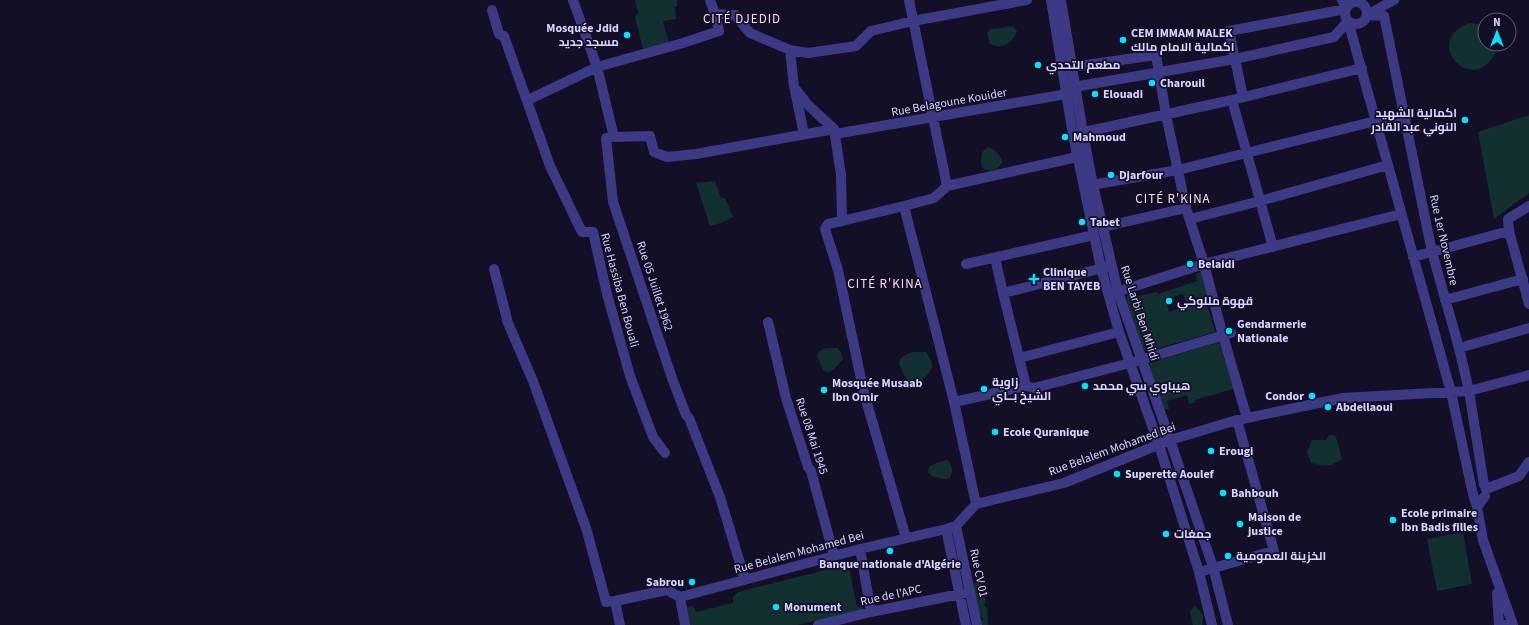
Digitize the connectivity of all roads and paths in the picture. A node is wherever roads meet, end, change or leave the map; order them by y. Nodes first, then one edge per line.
1 (573, 0) edge
2 (710, 0) edge
3 (908, 0) edge
4 (1027, 0) edge
5 (1051, 0) edge
6 (1061, 0) edge
7 (1394, 0) edge
8 (1368, 2) edge
9 (1347, 3) edge
10 (492, 10) dead end
11 (715, 14) junction
12 (1367, 15) junction
13 (913, 21) junction
14 (1348, 21) junction
15 (790, 50) junction
16 (1234, 60) junction
17 (597, 67) junction
18 (1073, 67) junction
19 (1063, 68) junction
20 (1362, 68) junction
21 (1160, 74) junction
22 (794, 87) junction
23 (1069, 90) junction
24 (1243, 97) junction
25 (528, 100) junction
26 (1232, 100) junction
27 (1404, 114) junction
28 (1166, 115) junction
29 (933, 118) junction
30 (1375, 121) junction
31 (834, 131) junction
32 (804, 134) junction
33 (1078, 134) junction
34 (614, 137) junction
35 (1247, 153) junction
36 (1078, 157) junction
37 (1388, 165) junction
38 (1178, 170) junction
39 (947, 186) junction
40 (1088, 186) junction
41 (1260, 201) junction
42 (904, 206) junction
43 (1529, 206) edge
44 (1186, 208) junction
45 (1401, 214) junction
46 (1190, 219) junction
47 (842, 221) junction
48 (1103, 227) junction
49 (1509, 231) junction
50 (1094, 235) junction
51 (1273, 247) junction
52 (1432, 252) junction
53 (1413, 257) junction
54 (995, 258) junction
55 (966, 264) dead end
56 (1204, 264) junction
57 (1106, 267) junction
58 (494, 269) dead end
59 (1523, 279) junction
60 (1003, 293) junction
61 (1113, 293) junction
62 (1528, 299) edge
63 (1445, 300) junction
64 (768, 322) dead end
65 (1529, 328) edge
66 (1119, 332) junction
67 (1227, 334) junction
68 (1459, 348) junction
69 (1020, 358) junction
70 (1140, 359) junction
71 (1130, 363) junction
72 (1529, 375) edge
73 (1026, 386) junction
74 (1469, 391) junction
75 (1450, 392) junction
76 (954, 402) junction
77 (1471, 406) junction
78 (1453, 407) junction
79 (1242, 419) junction
80 (1170, 440) junction
81 (1159, 445) junction
82 (665, 453) dead end
83 (1529, 462) edge
84 (1529, 472) edge
85 (1518, 476) junction
86 (1485, 490) junction
87 (1472, 492) junction
88 (976, 504) junction
89 (1477, 507) junction
90 (956, 526) junction
91 (946, 529) junction
92 (906, 538) junction
93 (860, 549) junction
94 (834, 556) junction
95 (1213, 567) junction
96 (1199, 572) junction
97 (745, 580) junction
98 (1497, 583) junction
99 (970, 592) junction
100 (959, 594) junction
101 (680, 597) junction
102 (615, 601) junction
103 (871, 612) junction
104 (620, 625) edge
105 (685, 625) edge
106 (818, 625) edge
107 (966, 625) edge
108 (977, 625) edge
109 (1212, 625) edge
110 (1228, 625) edge
111 (1499, 625) edge
112 (1513, 625) edge

1 - 17 street
2 - 11 street
3 - 13 street
4 - 13 street
5 - 19 street, Rue Larbi Ben Mhidi
6 - 18 street, Rue Larbi Ben Mhidi
7 - 12 street
8 - 9 street
8 - 12 street
9 - 14 street
9 - 16 street
10 - 25 street, Rue Hassiba Ben Bouali
11 - 15 street
11 - 17 street
12 - 14 street
12 - 27 street, Rue 1er Novembre
13 - 15 street
13 - 29 street
14 - 16 street, Rue Belagoune Kouider
14 - 20 street
15 - 22 street
16 - 21 street, Rue Belagoune Kouider
16 - 24 street
17 - 25 street
17 - 34 street
18 - 19 street
18 - 21 street
18 - 23 street, Rue Larbi Ben Mhidi
19 - 23 street, Rue Larbi Ben Mhidi
20 - 24 street
20 - 30 street
21 - 23 street, Rue Belagoune Kouider
21 - 28 street
22 - 31 street
22 - 32 street
23 - 29 street, Rue Belagoune Kouider
23 - 33 street, Rue Larbi Ben Mhidi
24 - 26 street
25 - 82 street, Rue Hassiba Ben Bouali
26 - 28 street
26 - 35 street
27 - 30 street
27 - 52 street, Rue 1er Novembre
28 - 33 street
28 - 38 street
29 - 31 street, Rue Belagoune Kouider
29 - 39 street
30 - 35 street
30 - 37 street
31 - 32 street, Rue Belagoune Kouider
31 - 47 street
32 - 34 street, Rue Belagoune Kouider
33 - 36 street, Rue Larbi Ben Mhidi
33 - 40 street, Rue Larbi Ben Mhidi
34 - 97 street, Rue 05 Juillet 1962
35 - 38 street
35 - 41 street
36 - 39 street
36 - 40 street, Rue Larbi Ben Mhidi
37 - 41 street
37 - 45 street
38 - 40 street
38 - 44 street
39 - 42 street
40 - 48 street, Rue Larbi Ben Mhidi
40 - 50 street, Rue Larbi Ben Mhidi
41 - 46 street
41 - 51 street
42 - 47 street
42 - 76 street
43 - 49 street
44 - 46 street
44 - 48 street
45 - 51 street
45 - 53 street
46 - 56 street
47 - 92 street
48 - 57 street, Rue Larbi Ben Mhidi
49 - 52 street
49 - 59 street
50 - 54 street
50 - 57 street, Rue Larbi Ben Mhidi
51 - 56 street
52 - 53 street
52 - 63 street, Rue 1er Novembre
53 - 75 street
54 - 55 street
54 - 60 street
56 - 61 street
56 - 67 street
57 - 60 street
57 - 61 street, Rue Larbi Ben Mhidi
58 - 102 street
59 - 62 street
59 - 63 street
60 - 69 street
61 - 66 street, Rue Larbi Ben Mhidi
61 - 70 street, Rue Larbi Ben Mhidi
63 - 68 street, Rue 1er Novembre
64 - 94 street, Rue 08 Mai 1945
65 - 68 street
66 - 69 street
66 - 71 street, Rue Larbi Ben Mhidi
67 - 70 street
67 - 79 street
68 - 74 street, Rue 1er Novembre
69 - 73 street
70 - 71 street
70 - 80 street, Rue Larbi Ben Mhidi
71 - 73 street
71 - 81 street, Rue Larbi Ben Mhidi
72 - 74 street, Rue Belalem Mohamed Bei
73 - 76 street
74 - 75 street, Rue Belalem Mohamed Bei
74 - 77 street, Rue 1er Novembre
75 - 78 street
75 - 79 street, Rue Belalem Mohamed Bei
76 - 88 street
77 - 78 street
77 - 86 street, Rue 1er Novembre
78 - 87 street
79 - 80 street, Rue Belalem Mohamed Bei
79 - 95 street
80 - 81 street, Rue Belalem Mohamed Bei
80 - 95 street, Rue Larbi Ben Mhidi
81 - 88 street, Rue Belalem Mohamed Bei
81 - 96 street, Rue Larbi Ben Mhidi
83 - 85 street
84 - 85 street
85 - 86 street
86 - 87 street
86 - 89 street
87 - 89 street
88 - 90 street
89 - 98 street
90 - 91 street, Rue Belalem Mohamed Bei
90 - 99 street, Rue CV 01
91 - 92 street, Rue Belalem Mohamed Bei
91 - 100 street, Rue CV 01
92 - 93 street, Rue Belalem Mohamed Bei
93 - 94 street, Rue Belalem Mohamed Bei
93 - 103 street
94 - 97 street, Rue Belalem Mohamed Bei
95 - 96 street
95 - 110 street, Rue Larbi Ben Mhidi
96 - 109 street, Rue Larbi Ben Mhidi
97 - 101 street, Rue Belalem Mohamed Bei
98 - 111 street
98 - 112 street
99 - 100 street, Rue de l'APC
99 - 108 street, Rue CV 01
100 - 103 street, Rue de l'APC
100 - 107 street, Rue CV 01
101 - 102 street
101 - 105 street
102 - 104 street
103 - 106 street, Rue de l'APC

